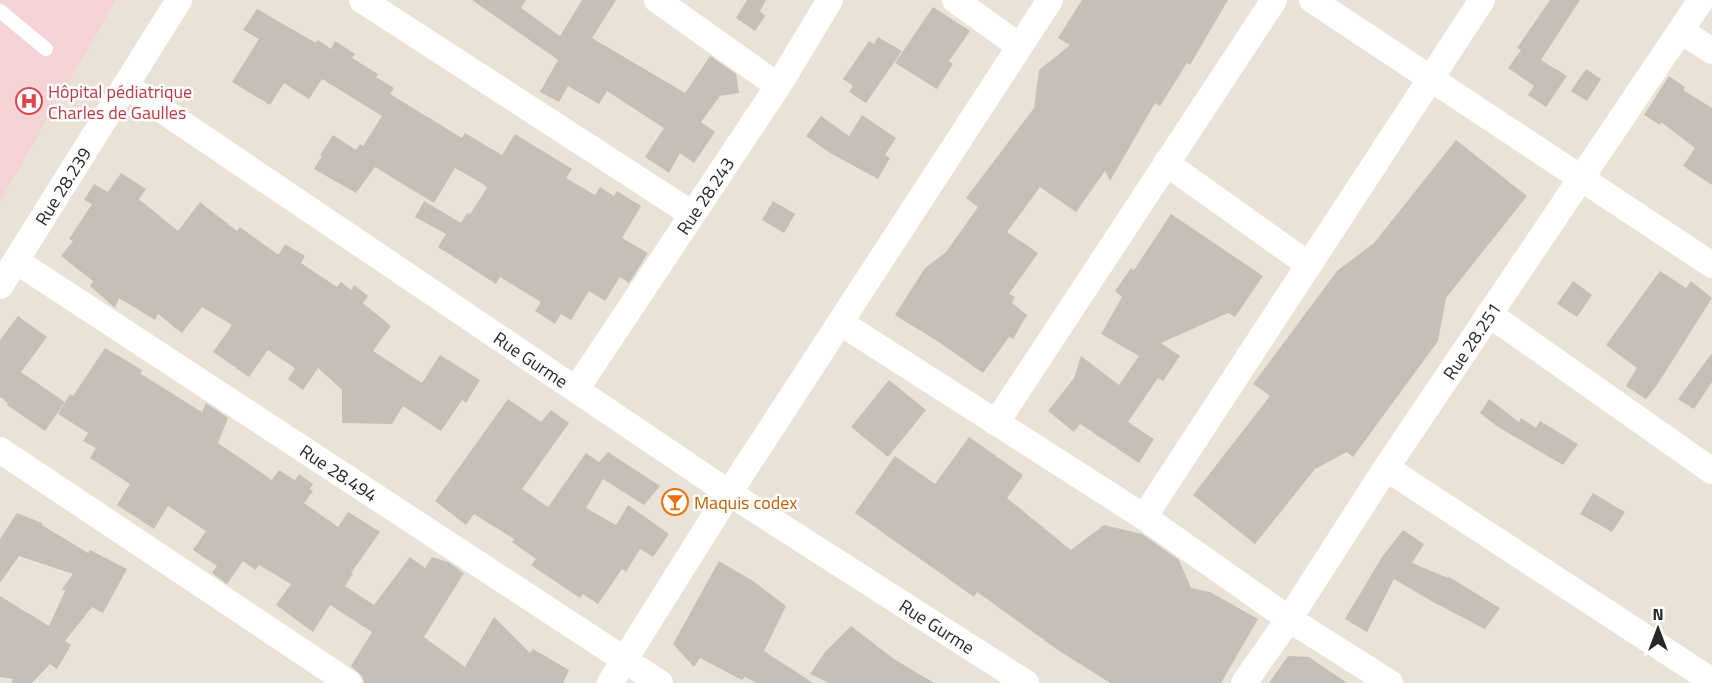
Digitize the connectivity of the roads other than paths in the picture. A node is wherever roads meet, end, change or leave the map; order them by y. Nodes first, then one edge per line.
1 (179, 0) edge
2 (362, 0) edge
3 (657, 0) edge
4 (830, 0) edge
5 (955, 0) edge
6 (1050, 0) edge
7 (1274, 0) edge
8 (1312, 0) edge
9 (1482, 0) edge
10 (1701, 0) edge
11 (0, 12) edge
12 (1681, 31) junction
13 (1019, 46) junction
14 (46, 49) dead end
15 (1712, 51) edge
16 (1430, 79) junction
17 (125, 85) junction
18 (778, 86) junction
19 (1166, 163) junction
20 (1580, 178) junction
21 (692, 214) junction
22 (16, 261) junction
23 (1309, 265) junction
24 (1712, 265) edge
25 (0, 286) edge
26 (1489, 314) junction
27 (841, 323) junction
28 (577, 388) junction
29 (996, 423) junction
30 (0, 450) edge
31 (1386, 468) junction
32 (1712, 471) edge
33 (729, 493) junction
34 (1144, 517) junction
35 (1289, 619) junction
36 (625, 660) junction
37 (1712, 681) edge
38 (350, 683) edge
39 (610, 683) edge
40 (660, 683) edge
41 (1026, 683) edge
42 (1244, 683) edge
43 (1390, 683) edge

1 - 17 street
2 - 21 street
3 - 18 street
4 - 18 street, Rue 28.243
5 - 13 street
6 - 13 street
7 - 19 street
8 - 16 street
9 - 16 street
10 - 12 street, Rue 28.251
11 - 14 lane
12 - 15 street
12 - 20 street, Rue 28.251
13 - 27 street
16 - 20 street
16 - 23 street
17 - 22 street, Rue 28.239
17 - 28 street, Rue Gurme
18 - 21 street, Rue 28.243
19 - 23 street
19 - 29 street
20 - 24 street
20 - 26 street, Rue 28.251
21 - 28 street, Rue 28.243
22 - 25 street, Rue 28.239
22 - 36 street, Rue 28.494
23 - 34 street
26 - 31 street, Rue 28.251
26 - 32 street
27 - 29 street
27 - 33 street
28 - 33 street, Rue Gurme
29 - 34 street
30 - 38 street
31 - 35 street, Rue 28.251
31 - 37 street
33 - 36 street
33 - 41 street, Rue Gurme
34 - 35 street
35 - 42 street, Rue 28.251
35 - 43 street
36 - 39 street
36 - 40 street, Rue 28.494

